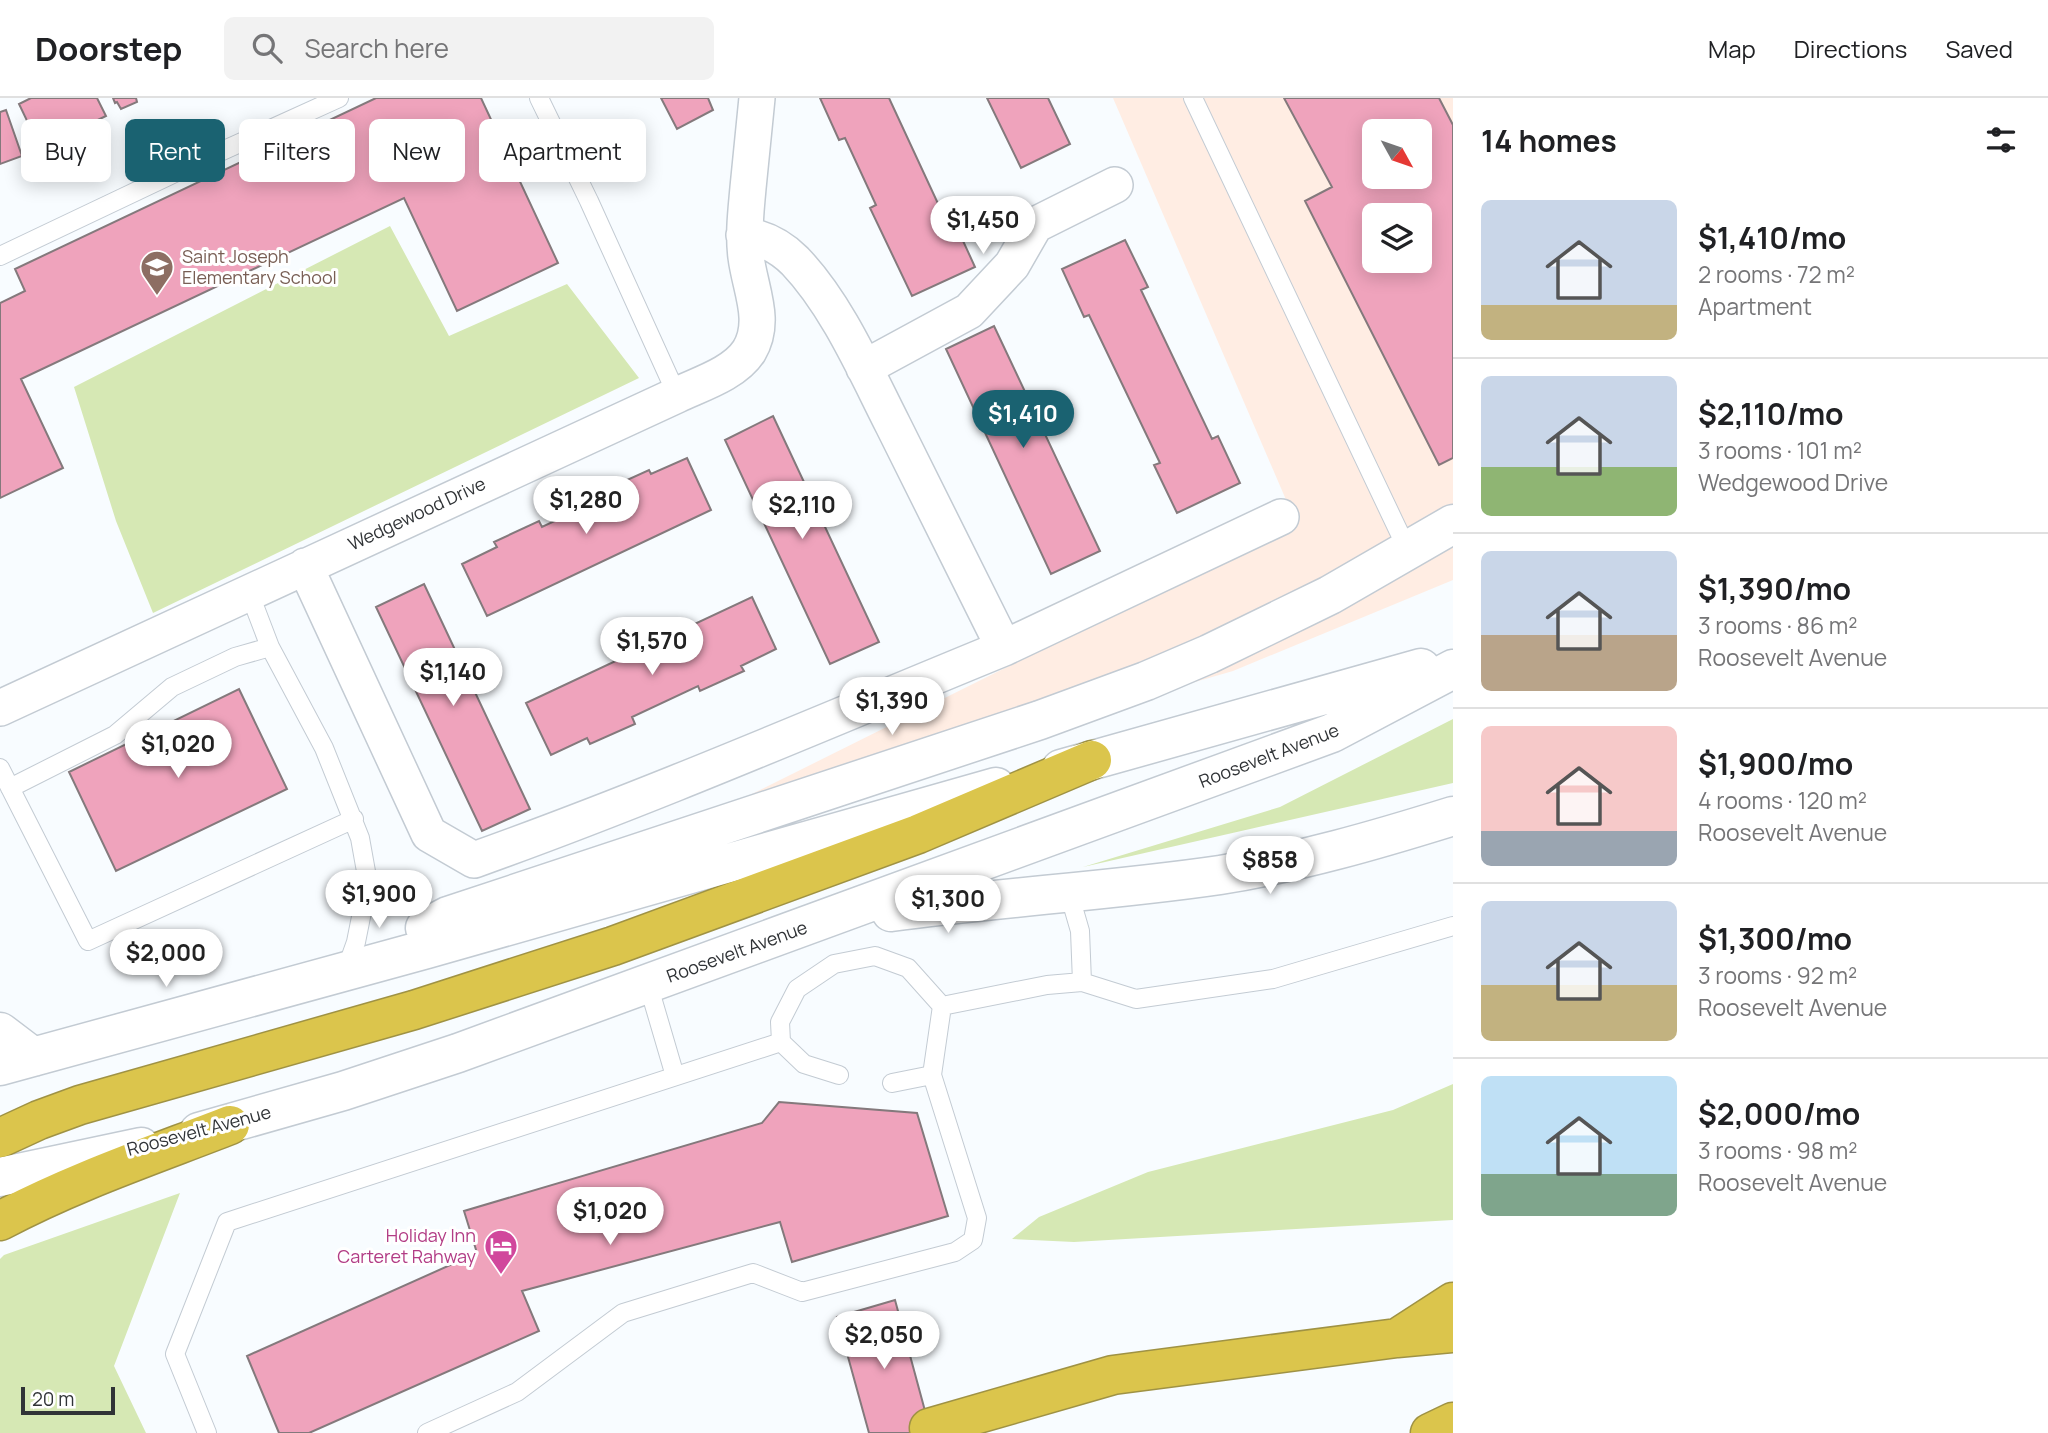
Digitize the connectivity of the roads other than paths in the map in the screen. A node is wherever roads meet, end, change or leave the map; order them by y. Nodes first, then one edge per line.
1 (340, 98) edge
2 (539, 98) edge
3 (757, 98) edge
4 (1194, 98) edge
5 (1115, 184) dead end
6 (744, 235) junction
7 (0, 256) edge
8 (864, 368) junction
9 (677, 395) junction
10 (1281, 517) dead end
11 (1453, 524) edge
12 (1408, 551) junction
13 (305, 566) junction
14 (249, 592) junction
15 (270, 647) junction
16 (1004, 648) junction
17 (1453, 659) edge
18 (1453, 669) edge
19 (0, 708) edge
20 (1092, 760) junction
21 (0, 768) edge
22 (10, 788) junction
23 (1453, 816) edge
24 (354, 819) junction
25 (1069, 893) junction
26 (819, 922) junction
27 (1453, 926) edge
28 (346, 970) junction
29 (1082, 982) junction
30 (648, 984) junction
31 (942, 1006) junction
32 (0, 1031) edge
33 (781, 1042) junction
34 (17, 1061) edge
35 (932, 1074) junction
36 (839, 1075) dead end
37 (675, 1076) junction
38 (892, 1083) dead end
39 (230, 1125) junction
40 (0, 1138) edge
41 (0, 1177) edge
42 (0, 1221) edge
43 (1453, 1302) edge
44 (1453, 1323) edge
45 (1453, 1333) edge
46 (1397, 1339) junction
47 (1453, 1422) edge
48 (929, 1428) dead end
49 (207, 1433) edge
50 (427, 1433) edge
51 (1430, 1433) edge

1 - 7 lane
2 - 9 lane
3 - 6 street, Wedgewood Drive
4 - 12 lane
5 - 8 street
6 - 8 street
6 - 9 street, Wedgewood Drive
8 - 16 street
9 - 13 street, Wedgewood Drive
10 - 16 street
11 - 12 main road
12 - 28 main road
13 - 14 street, Wedgewood Drive
13 - 16 street
14 - 15 lane
14 - 19 street, Wedgewood Drive
15 - 22 lane
15 - 24 lane
17 - 20 main road, Roosevelt Avenue
18 - 26 main road, Roosevelt Avenue
20 - 28 main road, Roosevelt Avenue
20 - 40 highway
21 - 22 lane
22 - 24 lane
23 - 25 main road
24 - 28 lane
25 - 26 main road
25 - 29 lane
26 - 30 main road, Roosevelt Avenue
27 - 29 lane
28 - 34 main road, Roosevelt Avenue
29 - 31 lane
30 - 37 lane
30 - 39 main road, Roosevelt Avenue
31 - 33 lane
31 - 35 lane
32 - 34 main road
33 - 36 lane
33 - 37 lane
35 - 38 lane
35 - 50 lane
37 - 49 lane
39 - 41 main road, Roosevelt Avenue
39 - 42 highway
43 - 46 highway
44 - 46 highway
45 - 46 highway
46 - 48 highway
47 - 51 highway

